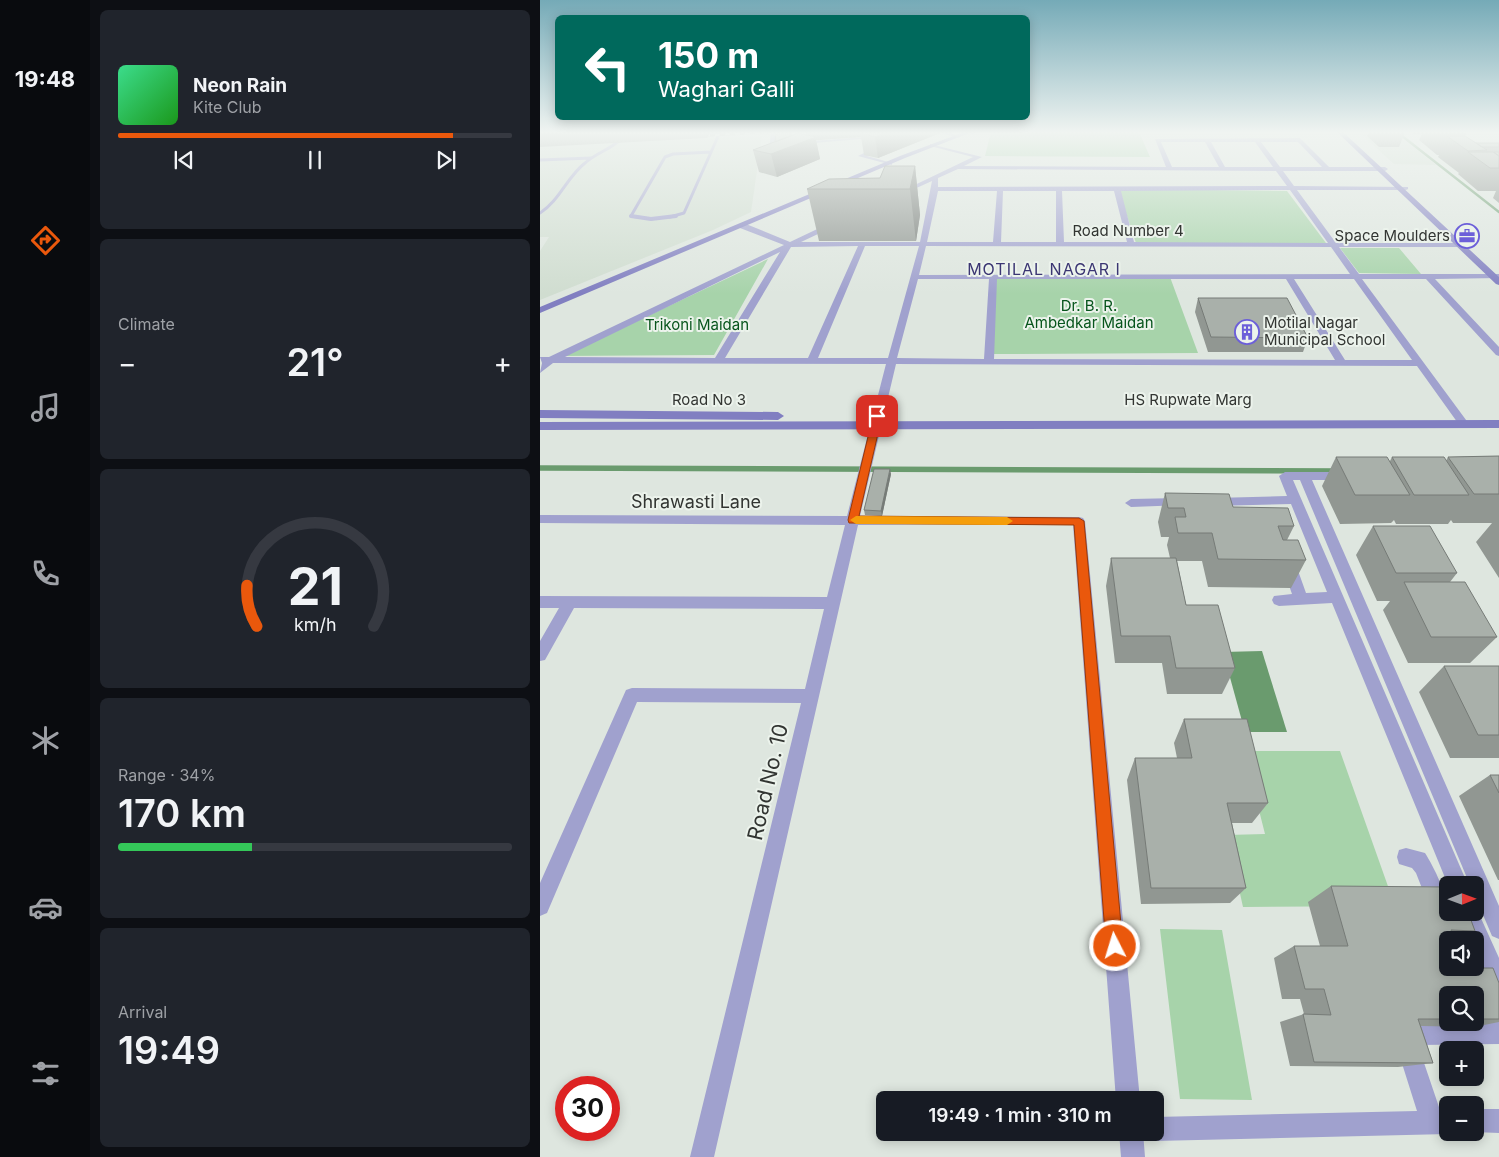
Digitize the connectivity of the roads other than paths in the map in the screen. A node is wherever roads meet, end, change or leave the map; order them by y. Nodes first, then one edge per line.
1 (566, 186) edge
2 (648, 186) edge
3 (696, 186) edge
4 (838, 186) edge
5 (917, 186) edge
6 (935, 186) edge
7 (1292, 188) junction
8 (1403, 188) joint
9 (935, 189) junction
10 (1000, 189) junction
11 (1058, 189) junction
12 (1117, 189) junction
13 (890, 198) edge
14 (540, 213) edge
15 (838, 222) dead end
16 (743, 226) junction
17 (789, 244) junction
18 (862, 245) junction
19 (924, 245) junction
20 (997, 245) junction
21 (1060, 245) junction
22 (1131, 245) junction
23 (1333, 245) junction
24 (1463, 245) junction
25 (1356, 276) junction
26 (1428, 276) junction
27 (915, 277) junction
28 (993, 277) junction
29 (1289, 277) junction
30 (1498, 277) edge
31 (540, 310) edge
32 (1499, 353) edge
33 (545, 360) edge
34 (718, 360) junction
35 (812, 360) junction
36 (892, 360) junction
37 (988, 361) junction
38 (1341, 362) junction
39 (1419, 362) junction
40 (540, 370) edge
41 (540, 414) edge
42 (1499, 416) edge
43 (1461, 420) junction
44 (876, 421) junction
45 (1499, 424) edge
46 (540, 426) edge
47 (1304, 476) junction
48 (1353, 476) edge
49 (1294, 500) junction
50 (1244, 501) junction
51 (1131, 504) dead end
52 (1249, 515) edge
53 (540, 519) edge
54 (853, 520) junction
55 (1331, 538) junction
56 (1311, 539) junction
57 (1284, 554) edge
58 (1335, 597) junction
59 (1302, 599) junction
60 (1279, 600) dead end
61 (540, 602) edge
62 (570, 602) junction
63 (833, 603) junction
64 (540, 655) edge
65 (1363, 662) junction
66 (1384, 662) junction
67 (811, 696) junction
68 (1442, 796) junction
69 (1421, 798) junction
70 (1406, 857) dead end
71 (1454, 876) edge
72 (540, 906) edge
73 (1473, 921) edge
74 (1499, 929) edge
75 (1448, 931) edge
76 (1499, 983) edge
77 (1490, 1028) edge
78 (1127, 1091) edge
79 (1439, 1120) edge
80 (1484, 1121) edge
81 (1499, 1121) edge
82 (1439, 1122) edge
83 (1164, 1129) edge
84 (1132, 1141) edge
85 (702, 1157) edge
86 (1133, 1157) edge

1 - 14 lane
2 - 3 lane
4 - 16 street
5 - 13 street
6 - 9 street, Road No. 10
7 - 8 street
7 - 12 street
7 - 23 street
8 - 24 street
9 - 10 street
9 - 19 street, Road No. 10
10 - 11 street
10 - 20 street
11 - 12 street
11 - 21 street
12 - 22 street
15 - 17 street
16 - 17 street
16 - 31 street
17 - 18 street, Road Number 4
17 - 33 street
17 - 34 street
18 - 19 street, Road Number 4
18 - 35 street
19 - 20 street, Road Number 4
19 - 27 street, Road No. 10
20 - 21 street, Road Number 4
21 - 22 street, Road Number 4
22 - 23 street, Road Number 4
23 - 24 street, Road Number 4
23 - 25 street
24 - 30 street
25 - 26 street
25 - 29 street
25 - 39 street
26 - 30 street
26 - 32 street
27 - 28 street
27 - 36 street, Road No. 10
28 - 29 street
28 - 37 street
29 - 38 street
33 - 34 street
33 - 40 street
34 - 35 street
35 - 36 street
36 - 37 street
36 - 44 street, Road No. 10
37 - 38 street
38 - 39 street
39 - 43 street
41 - 44 street, Road No 3
42 - 43 street
43 - 44 street
43 - 45 street
44 - 46 street
44 - 54 street, Road No. 10
47 - 48 street
47 - 49 street
47 - 55 street
49 - 50 street
49 - 56 street
50 - 51 street
50 - 52 street
53 - 54 street, Shrawasti Lane
54 - 63 street, Road No. 10
54 - 78 street, Shrawasti Lane
55 - 56 street
55 - 66 street
56 - 58 street
57 - 59 street
58 - 59 street
58 - 65 street
59 - 60 street
61 - 62 street
62 - 63 street
62 - 64 street
63 - 67 street, Road No. 10
65 - 66 street
65 - 69 street
66 - 68 street
67 - 72 street
67 - 85 street, Road No. 10
68 - 69 street
68 - 74 street
69 - 71 street
70 - 75 street
73 - 76 street
77 - 79 street
80 - 81 street
82 - 83 street
84 - 86 street

